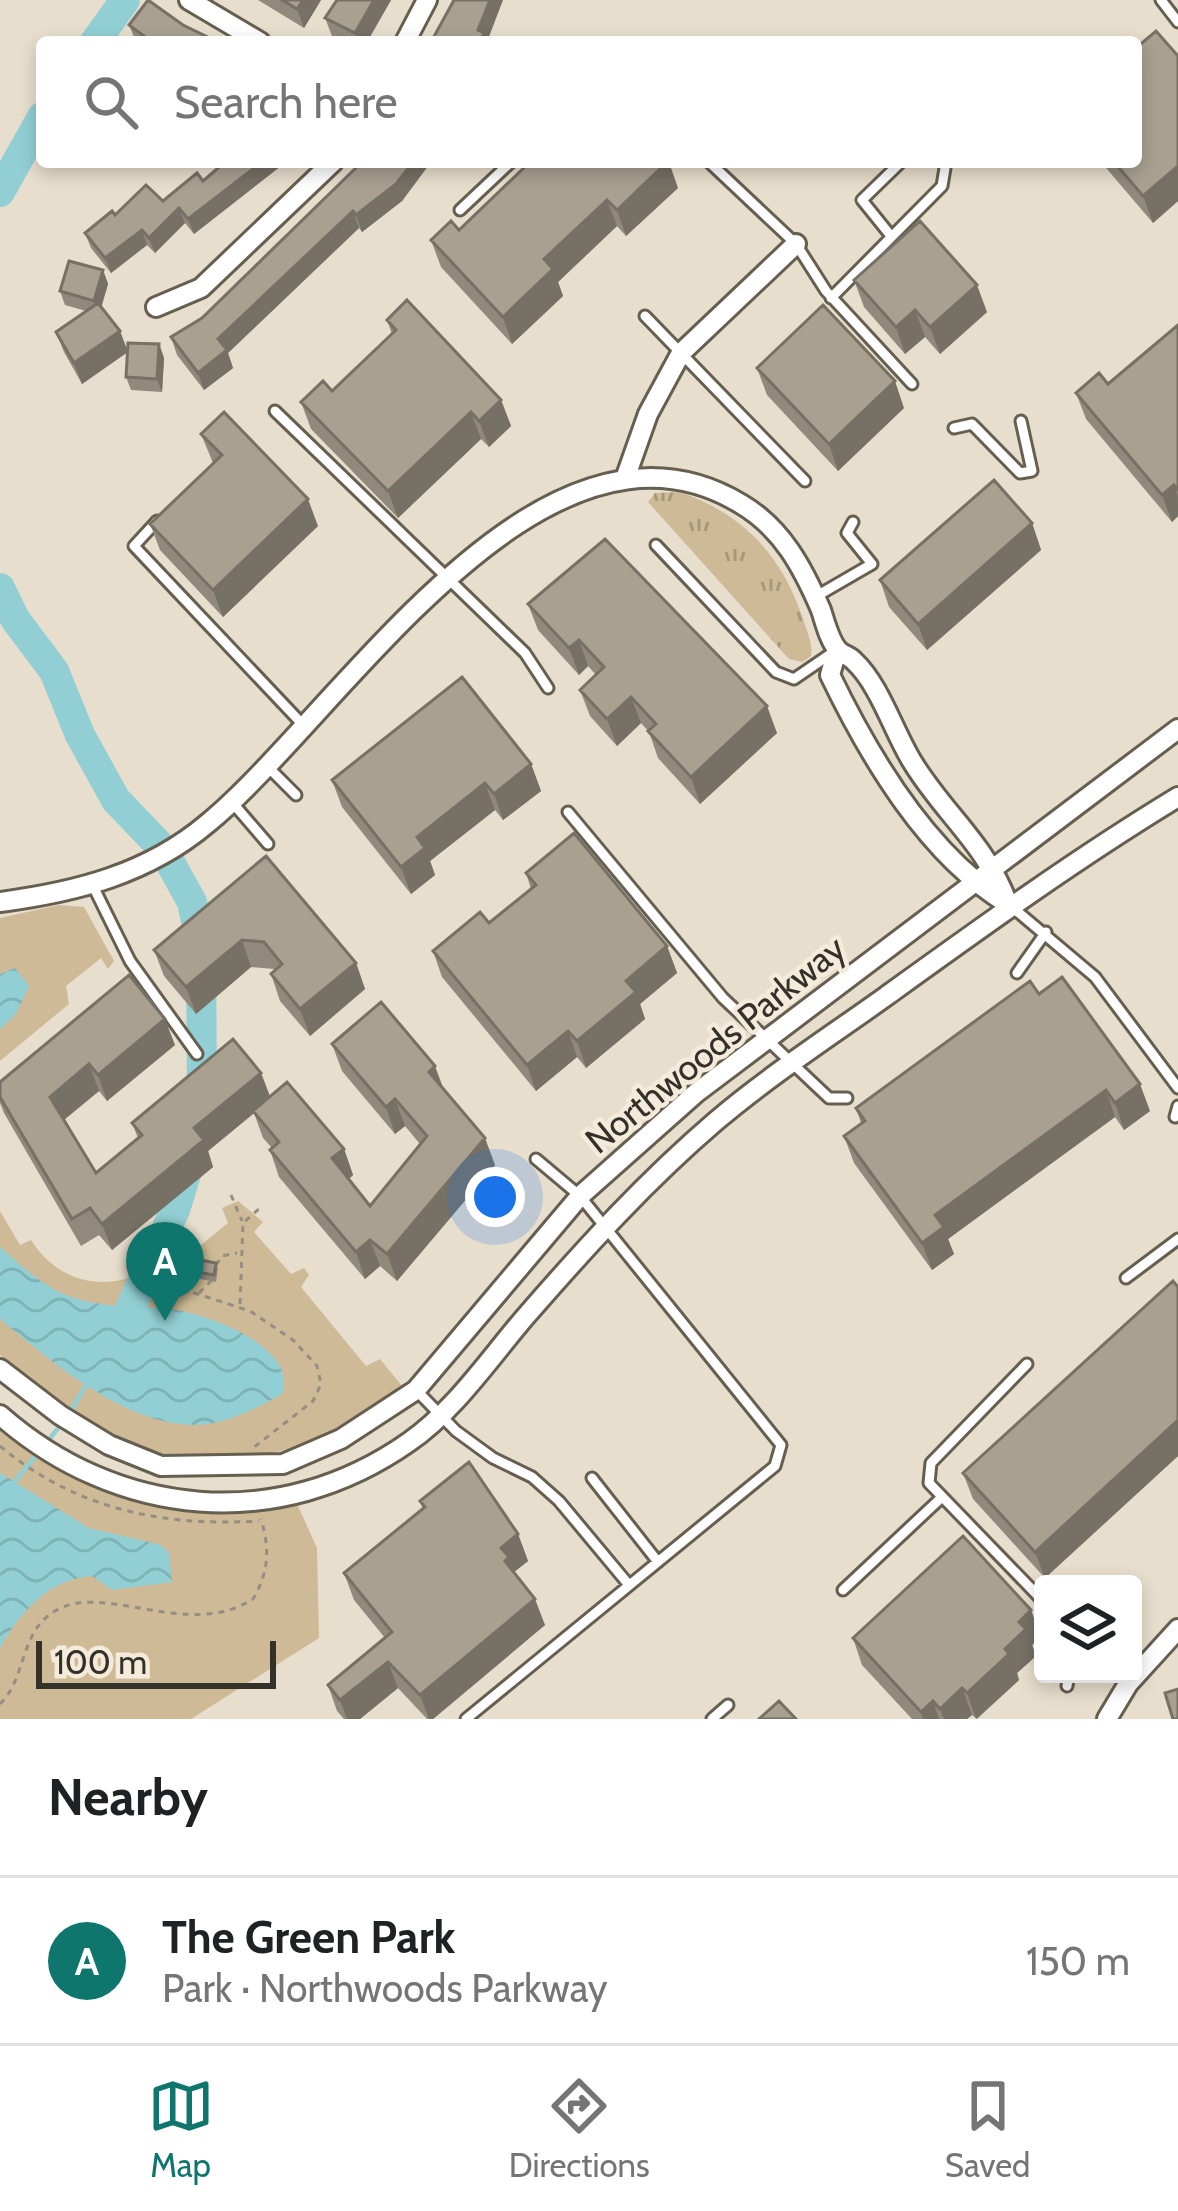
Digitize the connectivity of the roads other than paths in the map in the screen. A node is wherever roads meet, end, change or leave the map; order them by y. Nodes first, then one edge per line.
1 (189, 0) edge
2 (427, 0) edge
3 (1160, 0) edge
4 (1178, 22) edge
5 (250, 36) edge
6 (408, 36) edge
7 (327, 168) edge
8 (506, 168) edge
9 (715, 168) edge
10 (895, 168) edge
11 (945, 168) edge
12 (460, 210) dead end
13 (891, 236) junction
14 (796, 244) junction
15 (831, 298) junction
16 (156, 307) dead end
17 (645, 316) dead end
18 (681, 353) junction
19 (912, 385) dead end
20 (275, 410) dead end
21 (1021, 421) dead end
22 (954, 428) dead end
23 (626, 476) junction
24 (806, 481) dead end
25 (161, 518) edge
26 (853, 522) dead end
27 (656, 545) dead end
28 (446, 580) junction
29 (815, 597) junction
30 (837, 650) junction
31 (548, 688) dead end
32 (304, 727) junction
33 (1178, 729) edge
34 (266, 766) junction
35 (296, 795) dead end
36 (1178, 797) edge
37 (231, 801) junction
38 (568, 812) dead end
39 (268, 844) dead end
40 (993, 864) junction
41 (971, 882) junction
42 (93, 886) junction
43 (0, 902) edge
44 (1008, 904) junction
45 (1046, 932) junction
46 (1017, 973) dead end
47 (771, 1039) junction
48 (197, 1054) dead end
49 (794, 1062) junction
50 (1178, 1088) edge
51 (848, 1098) dead end
52 (536, 1159) dead end
53 (580, 1196) junction
54 (605, 1226) junction
55 (1178, 1239) edge
56 (1126, 1278) dead end
57 (1027, 1364) dead end
58 (0, 1370) edge
59 (416, 1390) junction
60 (0, 1415) edge
61 (440, 1415) junction
62 (246, 1461) junction
63 (592, 1478) dead end
64 (940, 1498) junction
65 (245, 1504) junction
66 (658, 1562) junction
67 (629, 1585) junction
68 (843, 1590) dead end
69 (1034, 1592) edge
70 (1178, 1630) edge
71 (1142, 1663) edge
72 (1124, 1683) edge
73 (728, 1705) dead end
74 (466, 1719) edge
75 (712, 1719) edge
76 (1107, 1719) edge

1 - 5 street
2 - 6 street
3 - 4 lane
7 - 16 street
8 - 12 lane
9 - 14 lane
10 - 13 lane
11 - 13 lane
13 - 15 lane
14 - 15 lane
14 - 18 street
15 - 19 lane
17 - 18 lane
18 - 23 street
18 - 24 lane
20 - 28 lane
21 - 22 lane
23 - 28 street
23 - 29 street
25 - 32 lane
26 - 29 lane
27 - 30 lane
28 - 31 lane
28 - 32 street
29 - 30 street
30 - 40 street
30 - 41 street
32 - 34 street
33 - 40 street, Northwoods Parkway
34 - 35 lane
34 - 37 street
36 - 44 street, Northwoods Parkway
37 - 39 lane
37 - 42 street
38 - 47 lane
40 - 41 street, Northwoods Parkway
40 - 44 street
41 - 44 street
41 - 47 street, Northwoods Parkway
42 - 43 street
42 - 48 lane
44 - 45 lane
44 - 49 street, Northwoods Parkway
45 - 46 lane
45 - 50 lane
47 - 49 lane
47 - 53 street, Northwoods Parkway
49 - 51 lane
49 - 54 street, Northwoods Parkway
52 - 53 lane
53 - 54 lane
53 - 59 street, Northwoods Parkway
54 - 61 street, Northwoods Parkway
54 - 66 lane
55 - 56 lane
57 - 64 lane
58 - 62 street, Northwoods Parkway
59 - 61 lane
59 - 62 street, Northwoods Parkway
60 - 65 street, Northwoods Parkway
61 - 65 street, Northwoods Parkway
61 - 67 lane
62 - 65 street
63 - 66 lane
64 - 68 lane
64 - 69 lane
66 - 67 lane
67 - 74 lane
70 - 71 street
72 - 76 street
73 - 75 lane

